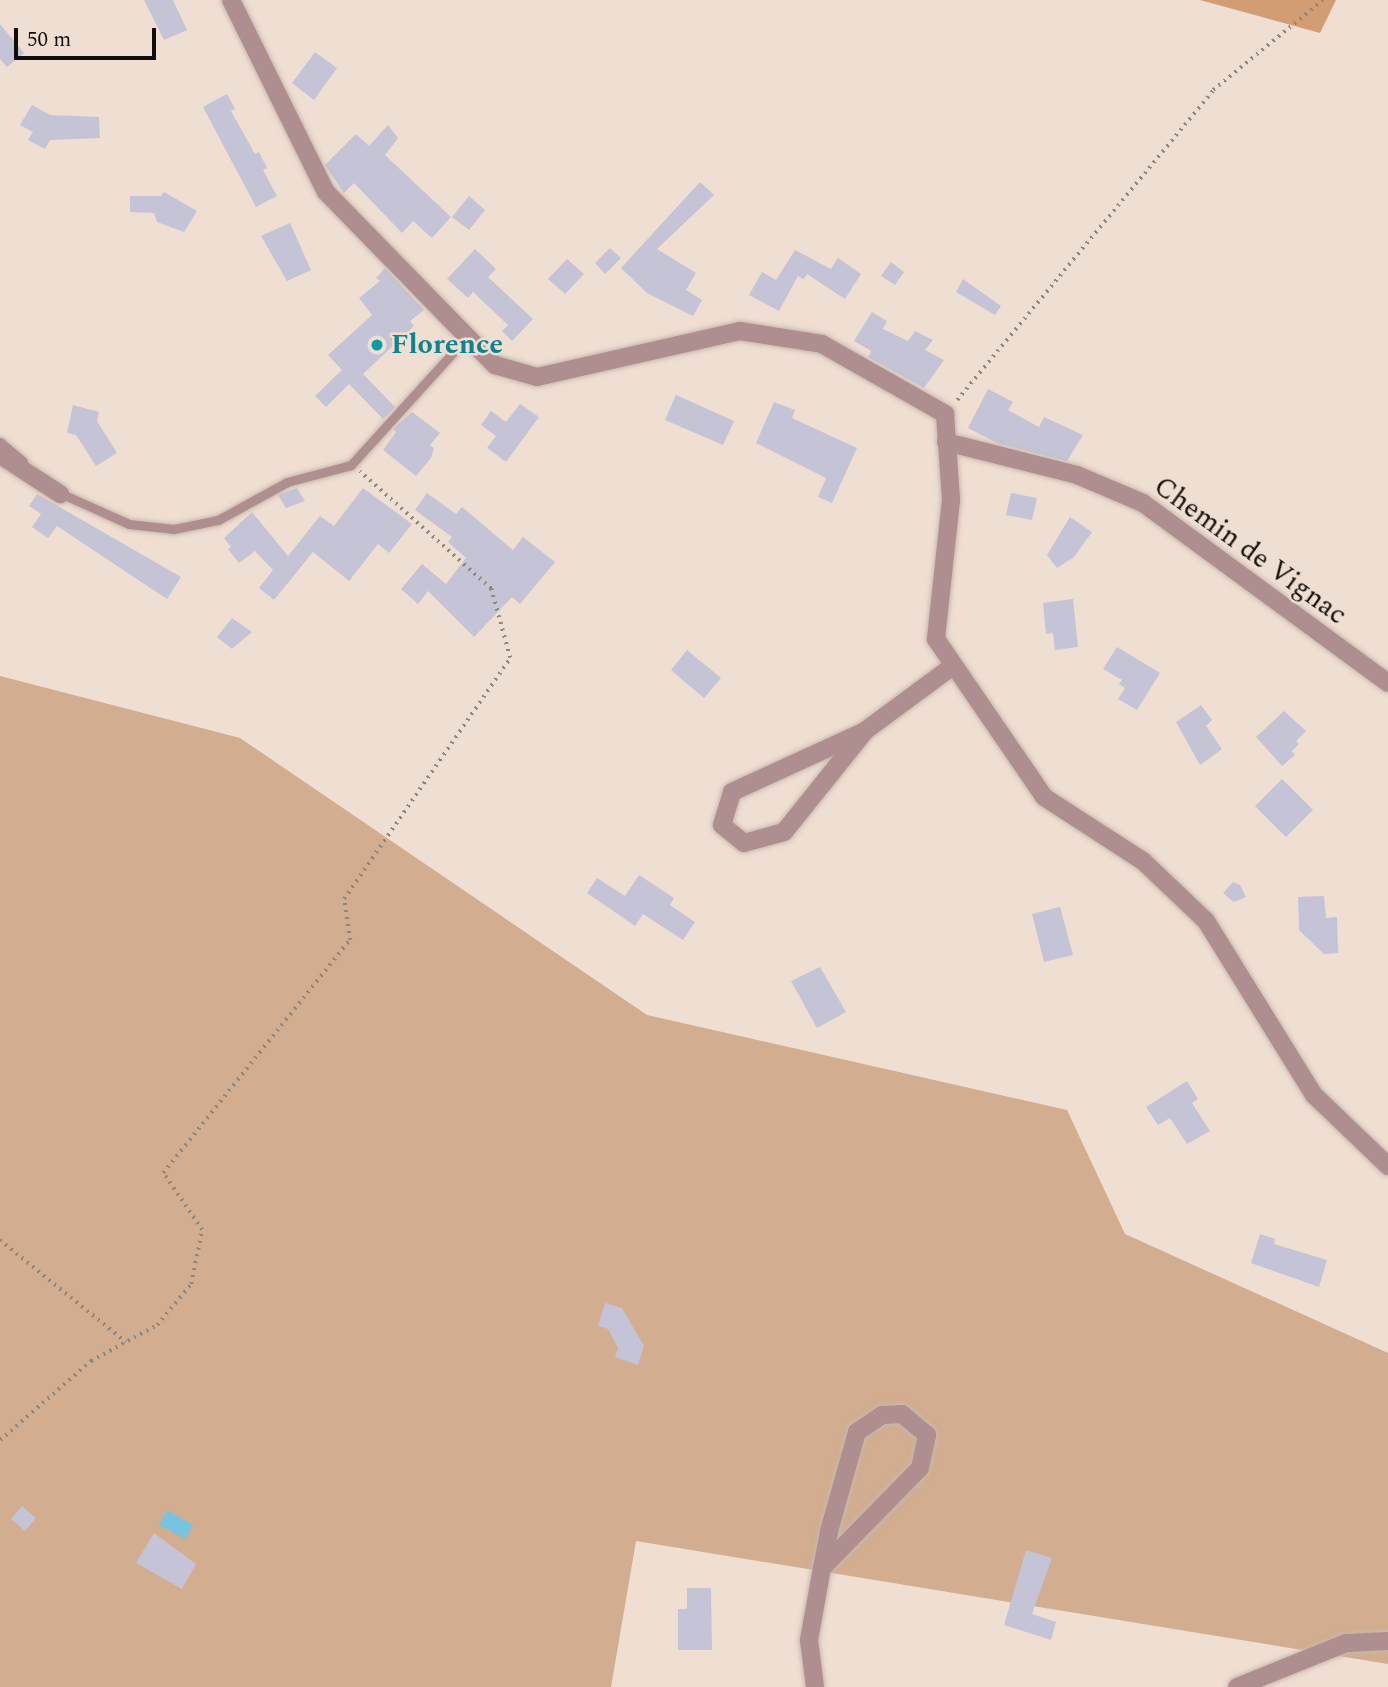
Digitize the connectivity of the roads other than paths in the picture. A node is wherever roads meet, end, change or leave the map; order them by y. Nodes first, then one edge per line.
1 (231, 0) edge
2 (469, 334) junction
3 (0, 442) edge
4 (947, 442) junction
5 (0, 455) edge
6 (60, 494) junction
7 (953, 666) junction
8 (1388, 683) edge
9 (865, 731) junction
10 (1388, 1167) edge
11 (822, 1568) junction
12 (1388, 1641) edge
13 (815, 1687) edge
14 (1237, 1687) edge

1 - 2 street
2 - 4 street
2 - 6 lane
3 - 6 lane
4 - 7 street
4 - 8 street, Chemin de Vignac
5 - 6 street
7 - 9 street
7 - 10 street
9 - 9 street
11 - 11 street
11 - 13 street
12 - 14 street

